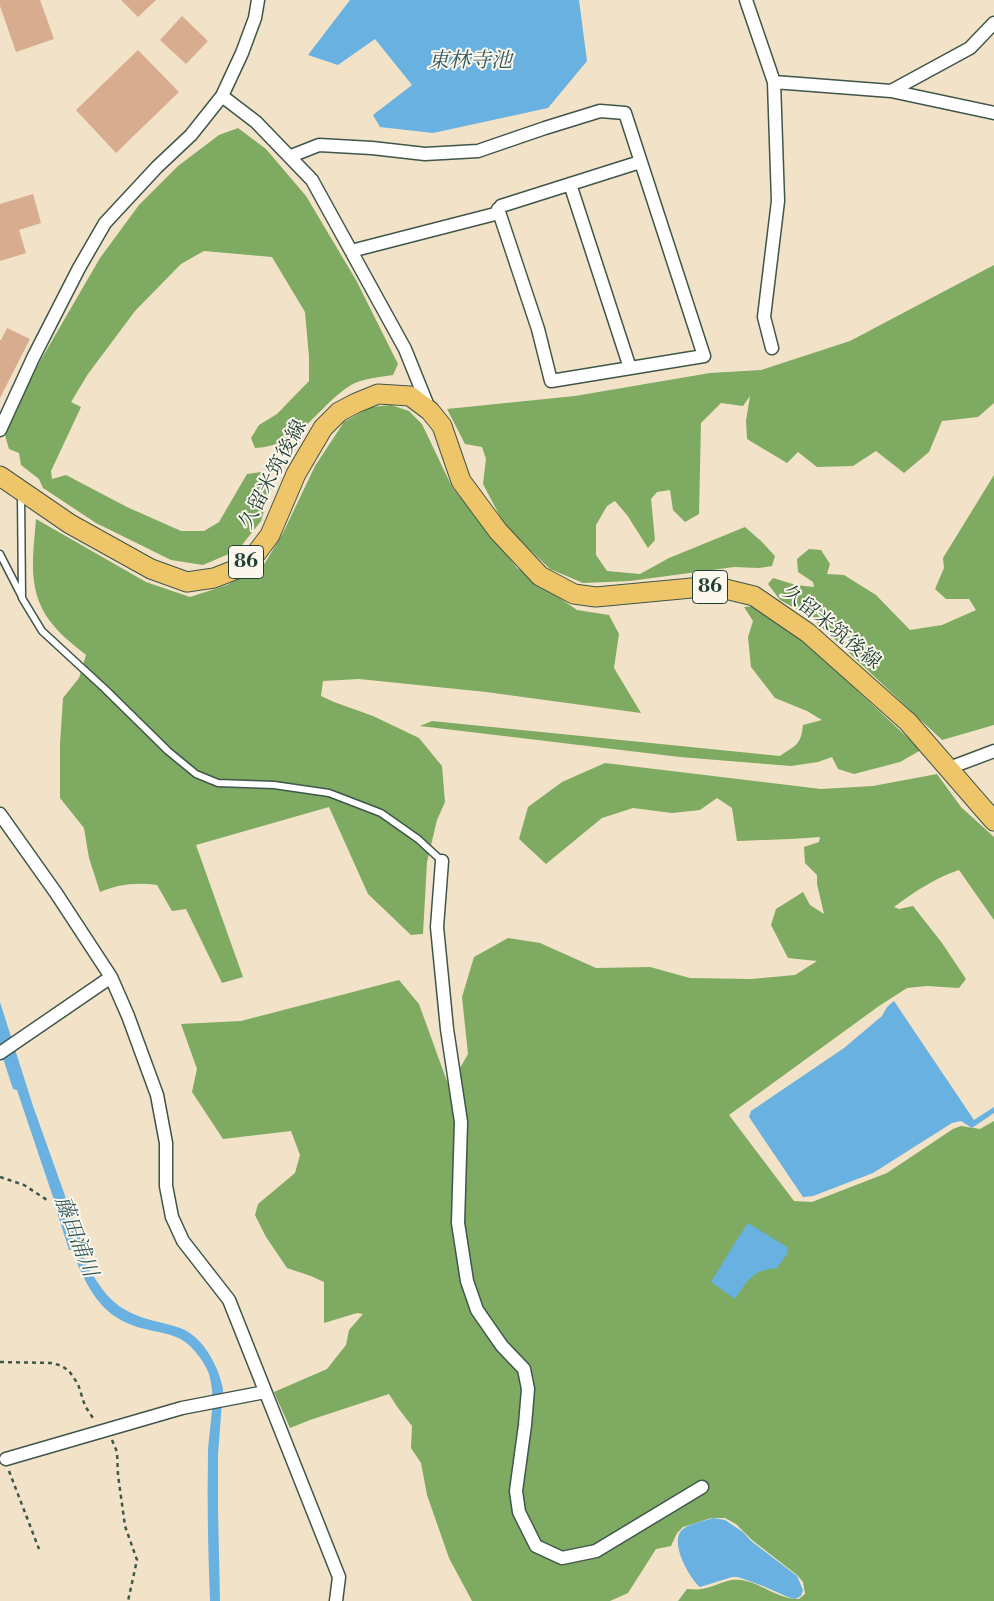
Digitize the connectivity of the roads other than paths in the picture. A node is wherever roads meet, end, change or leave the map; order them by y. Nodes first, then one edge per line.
1 (258, 0) edge
2 (746, 0) edge
3 (994, 23) edge
4 (774, 82) junction
5 (891, 91) junction
6 (222, 96) junction
7 (994, 113) edge
8 (291, 156) junction
9 (640, 162) junction
10 (570, 184) junction
11 (498, 209) junction
12 (351, 251) junction
13 (772, 348) dead end
14 (630, 368) junction
15 (430, 410) junction
16 (0, 430) edge
17 (0, 476) edge
18 (21, 491) junction
19 (0, 554) edge
20 (22, 598) junction
21 (994, 751) edge
22 (949, 768) junction
23 (0, 814) edge
24 (994, 821) edge
25 (442, 861) joint
26 (111, 978) junction
27 (0, 1053) edge
28 (265, 1392) junction
29 (7, 1463) road end
30 (702, 1487) dead end
31 (336, 1601) edge

1 - 6 street
2 - 4 street
3 - 5 street
4 - 5 street
4 - 13 street
5 - 7 street
6 - 8 street
6 - 16 street
8 - 9 street
8 - 12 street
9 - 10 street
9 - 14 street
10 - 11 street
10 - 14 street
11 - 12 street
11 - 14 street
12 - 15 street
15 - 18 main road, 久留米筑後線 / 86
15 - 22 main road, 久留米筑後線 / 86
17 - 18 main road, 久留米筑後線 / 86
18 - 20 lane
19 - 20 lane
20 - 25 lane
21 - 22 street
22 - 24 main road, 久留米筑後線 / 86
23 - 26 street
25 - 30 street
26 - 27 street
26 - 28 street
28 - 29 street
28 - 31 street

